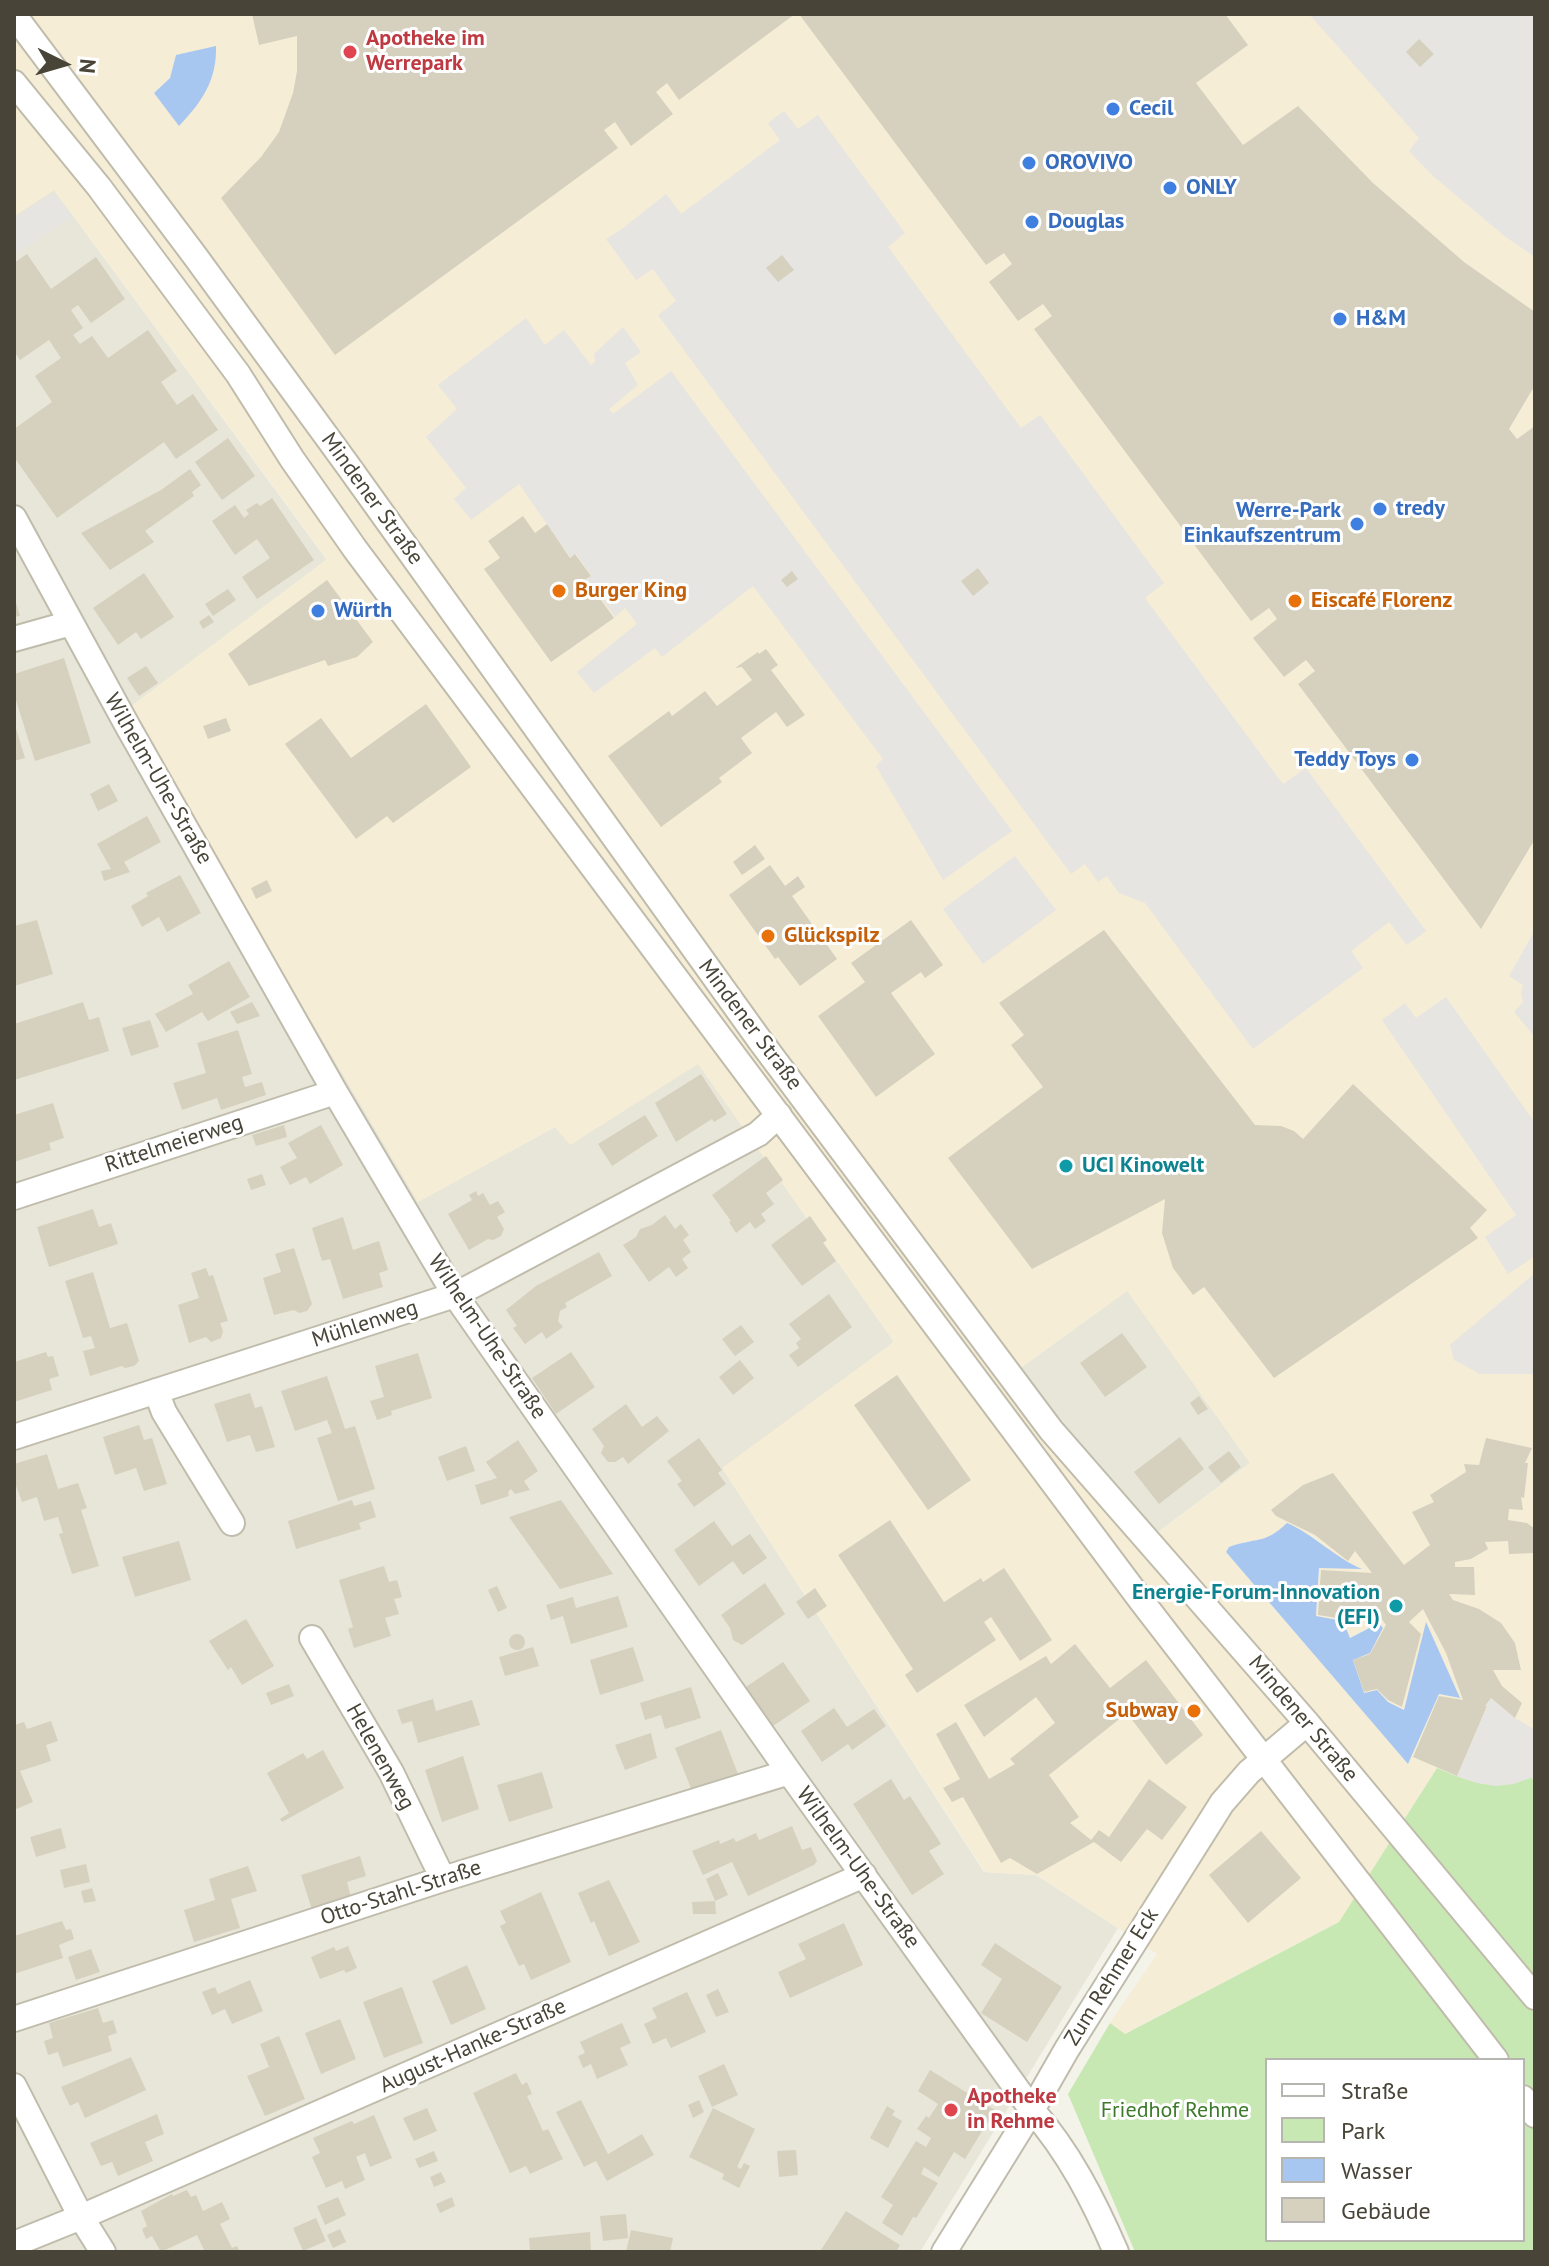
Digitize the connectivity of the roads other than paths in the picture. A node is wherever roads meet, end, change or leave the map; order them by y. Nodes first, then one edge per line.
1 (14, 15) edge
2 (14, 83) edge
3 (14, 518) edge
4 (71, 623) junction
5 (14, 639) edge
6 (335, 1092) junction
7 (779, 1115) junction
8 (14, 1197) edge
9 (455, 1295) junction
10 (156, 1391) junction
11 (14, 1437) edge
12 (232, 1523) dead end
13 (312, 1638) dead end
14 (1307, 1723) junction
15 (1264, 1759) junction
16 (789, 1772) junction
17 (864, 1875) junction
18 (443, 1879) junction
19 (1535, 1997) edge
20 (14, 2019) edge
21 (1494, 2058) edge
22 (14, 2086) edge
23 (1032, 2110) junction
24 (81, 2217) junction
25 (14, 2244) edge
26 (103, 2252) edge
27 (944, 2252) edge
28 (1116, 2252) edge

1 - 14 street, Mindener Straße
2 - 7 street, Mindener Straße
3 - 4 street, Wilhelm-Uhe-Straße
4 - 5 street
4 - 6 street, Wilhelm-Uhe-Straße
6 - 8 street, Rittelmeierweg
6 - 9 street, Wilhelm-Uhe-Straße
7 - 9 street, Mühlenweg
7 - 15 street, Mindener Straße
9 - 10 street, Mühlenweg
9 - 16 street, Wilhelm-Uhe-Straße
10 - 11 street, Mühlenweg
10 - 12 street
13 - 18 street, Helenenweg
14 - 15 street, Zum Rehmer Eck
14 - 19 street, Mindener Straße
15 - 21 street, Mindener Straße
15 - 23 street, Zum Rehmer Eck
16 - 17 street, Wilhelm-Uhe-Straße
16 - 18 street, Otto-Stahl-Straße
17 - 23 street, Wilhelm-Uhe-Straße
17 - 24 street, August-Hanke-Straße
18 - 20 street, Otto-Stahl-Straße
22 - 24 street
23 - 27 street, Zum Rehmer Eck
23 - 28 street, Wilhelm-Uhe-Straße
24 - 25 street, August-Hanke-Straße
24 - 26 street

